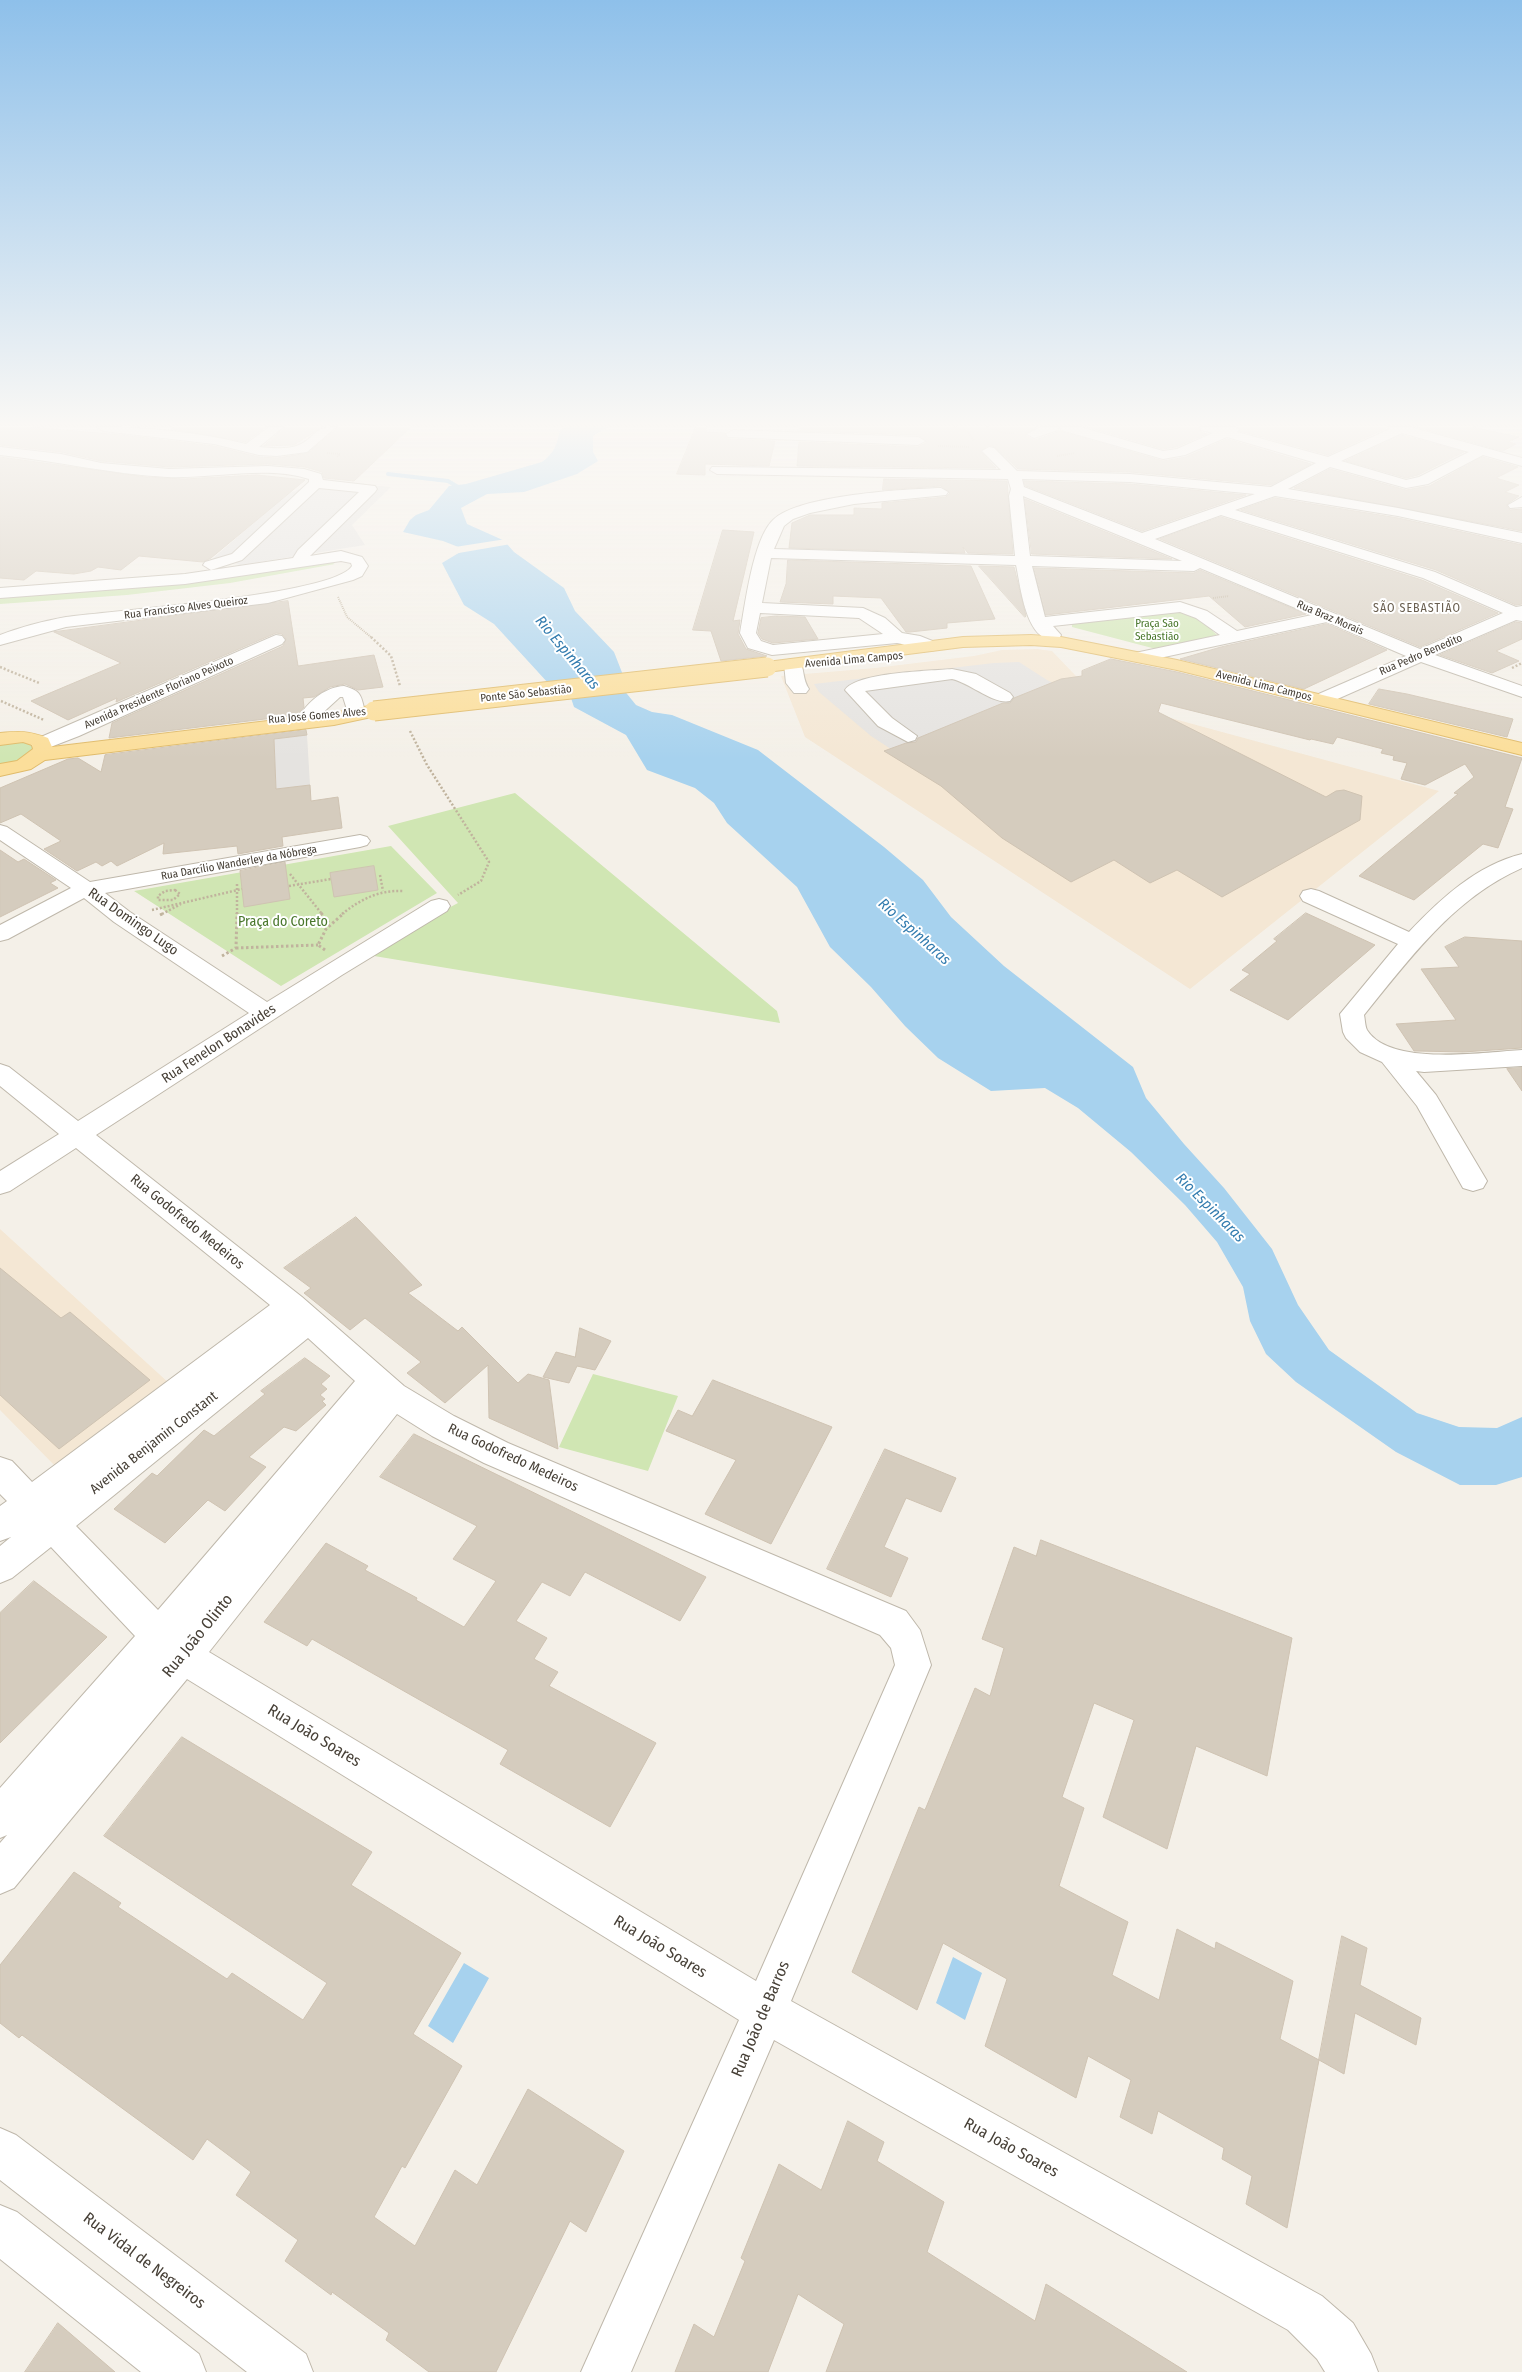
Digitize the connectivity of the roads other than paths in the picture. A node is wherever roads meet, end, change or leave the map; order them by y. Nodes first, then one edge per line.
1 (320, 537) edge
2 (258, 538) edge
3 (317, 538) edge
4 (771, 538) edge
5 (1021, 538) edge
6 (1143, 538) edge
7 (1309, 538) edge
8 (288, 545) dead end
9 (262, 552) dead end
10 (766, 553) junction
11 (238, 557) junction
12 (300, 562) junction
13 (1023, 562) junction
14 (1208, 567) junction
15 (0, 583) edge
16 (0, 594) edge
17 (754, 608) junction
18 (1520, 613) edge
19 (1328, 617) junction
20 (1038, 623) junction
21 (1232, 636) junction
22 (0, 640) edge
23 (276, 640) dead end
24 (1030, 640) junction
25 (1061, 642) junction
26 (910, 649) junction
27 (1418, 656) junction
28 (1141, 657) junction
29 (793, 664) junction
30 (767, 667) joint
31 (922, 677) junction
32 (800, 689) dead end
33 (1522, 692) edge
34 (1004, 697) dead end
35 (1320, 700) junction
36 (365, 711) junction
37 (0, 732) edge
38 (908, 736) dead end
39 (0, 739) edge
40 (37, 745) junction
41 (1522, 749) edge
42 (0, 770) edge
43 (0, 831) edge
44 (360, 841) dead end
45 (1522, 860) edge
46 (92, 893) junction
47 (1311, 896) dead end
48 (439, 906) road end
49 (0, 934) edge
50 (1412, 942) junction
51 (0, 951) edge
52 (266, 1013) junction
53 (1391, 1056) junction
54 (1522, 1058) edge
55 (0, 1074) edge
56 (78, 1135) junction
57 (1473, 1181) dead end
58 (0, 1184) edge
59 (300, 1312) junction
60 (384, 1387) junction
61 (0, 1471) edge
62 (27, 1518) edge
63 (0, 1567) edge
64 (171, 1646) junction
65 (913, 1666) joint
66 (0, 1818) edge
67 (0, 1874) edge
68 (765, 2011) junction
69 (0, 2151) edge
70 (0, 2229) edge
71 (181, 2372) edge
72 (288, 2372) edge
73 (606, 2372) edge
74 (1353, 2372) edge

1 - 12 street
2 - 11 street
3 - 8 street
4 - 10 street
5 - 13 street
6 - 14 street, Rua Braz Morais
7 - 18 street
9 - 11 street
10 - 13 street
10 - 17 street
11 - 15 street
12 - 16 street, Rua Francisco Alves Queiroz
12 - 22 street, Rua Francisco Alves Queiroz
13 - 14 street
13 - 20 street
14 - 19 street, Rua Braz Morais
17 - 26 street
17 - 26 street
18 - 27 street, Rua Pedro Benedito
19 - 21 street
19 - 27 street, Rua Braz Morais
20 - 21 street
20 - 24 street
20 - 25 street
21 - 28 street
23 - 40 street, Avenida Presidente Floriano Peixoto
24 - 25 main road, Avenida Lima Campos
24 - 26 main road, Avenida Lima Campos
25 - 28 main road, Avenida Lima Campos
26 - 29 main road, Avenida Lima Campos
26 - 31 street
27 - 33 street, Rua Braz Morais
27 - 35 street, Rua Pedro Benedito
28 - 35 main road, Avenida Lima Campos
29 - 30 main road, Avenida Lima Campos
29 - 32 street
30 - 36 main road, Ponte São Sebastião, bridge
31 - 34 street
31 - 38 street
35 - 41 main road, Avenida Lima Campos
36 - 40 main road, Rua José Gomes Alves
36 - 40 main road, Rua José Gomes Alves
37 - 40 main road
39 - 40 main road
40 - 42 main road
43 - 46 street, Rua Domingo Lugo
44 - 46 street, Rua Darcílio Wanderley da Nóbrega
45 - 50 street
46 - 49 street, Rua Darcílio Wanderley da Nóbrega
46 - 51 street, Rua Darcílio Wanderley da Nóbrega
46 - 52 street, Rua Domingo Lugo
47 - 50 street
48 - 52 street, Rua Fenelon Bonavides
50 - 53 street
52 - 56 street, Rua Fenelon Bonavides
53 - 54 street
53 - 57 street
55 - 56 street, Rua Godofredo Medeiros
56 - 58 street, Rua Fenelon Bonavides
56 - 59 street, Rua Godofredo Medeiros
59 - 60 street, Rua Godofredo Medeiros
59 - 62 street, Avenida Benjamin Constant
60 - 64 street, Rua João Olinto
60 - 65 street, Rua Godofredo Medeiros
61 - 62 street, Rua João Soares
62 - 63 street, Avenida Benjamin Constant
62 - 64 street, Rua João Soares
64 - 66 street, Rua João Olinto
64 - 67 street, Rua João Olinto
64 - 68 street, Rua João Soares
65 - 68 street, Rua João de Barros
68 - 73 street, Rua João de Barros
68 - 74 street, Rua João Soares
69 - 72 street, Rua Vidal de Negreiros
70 - 71 street

